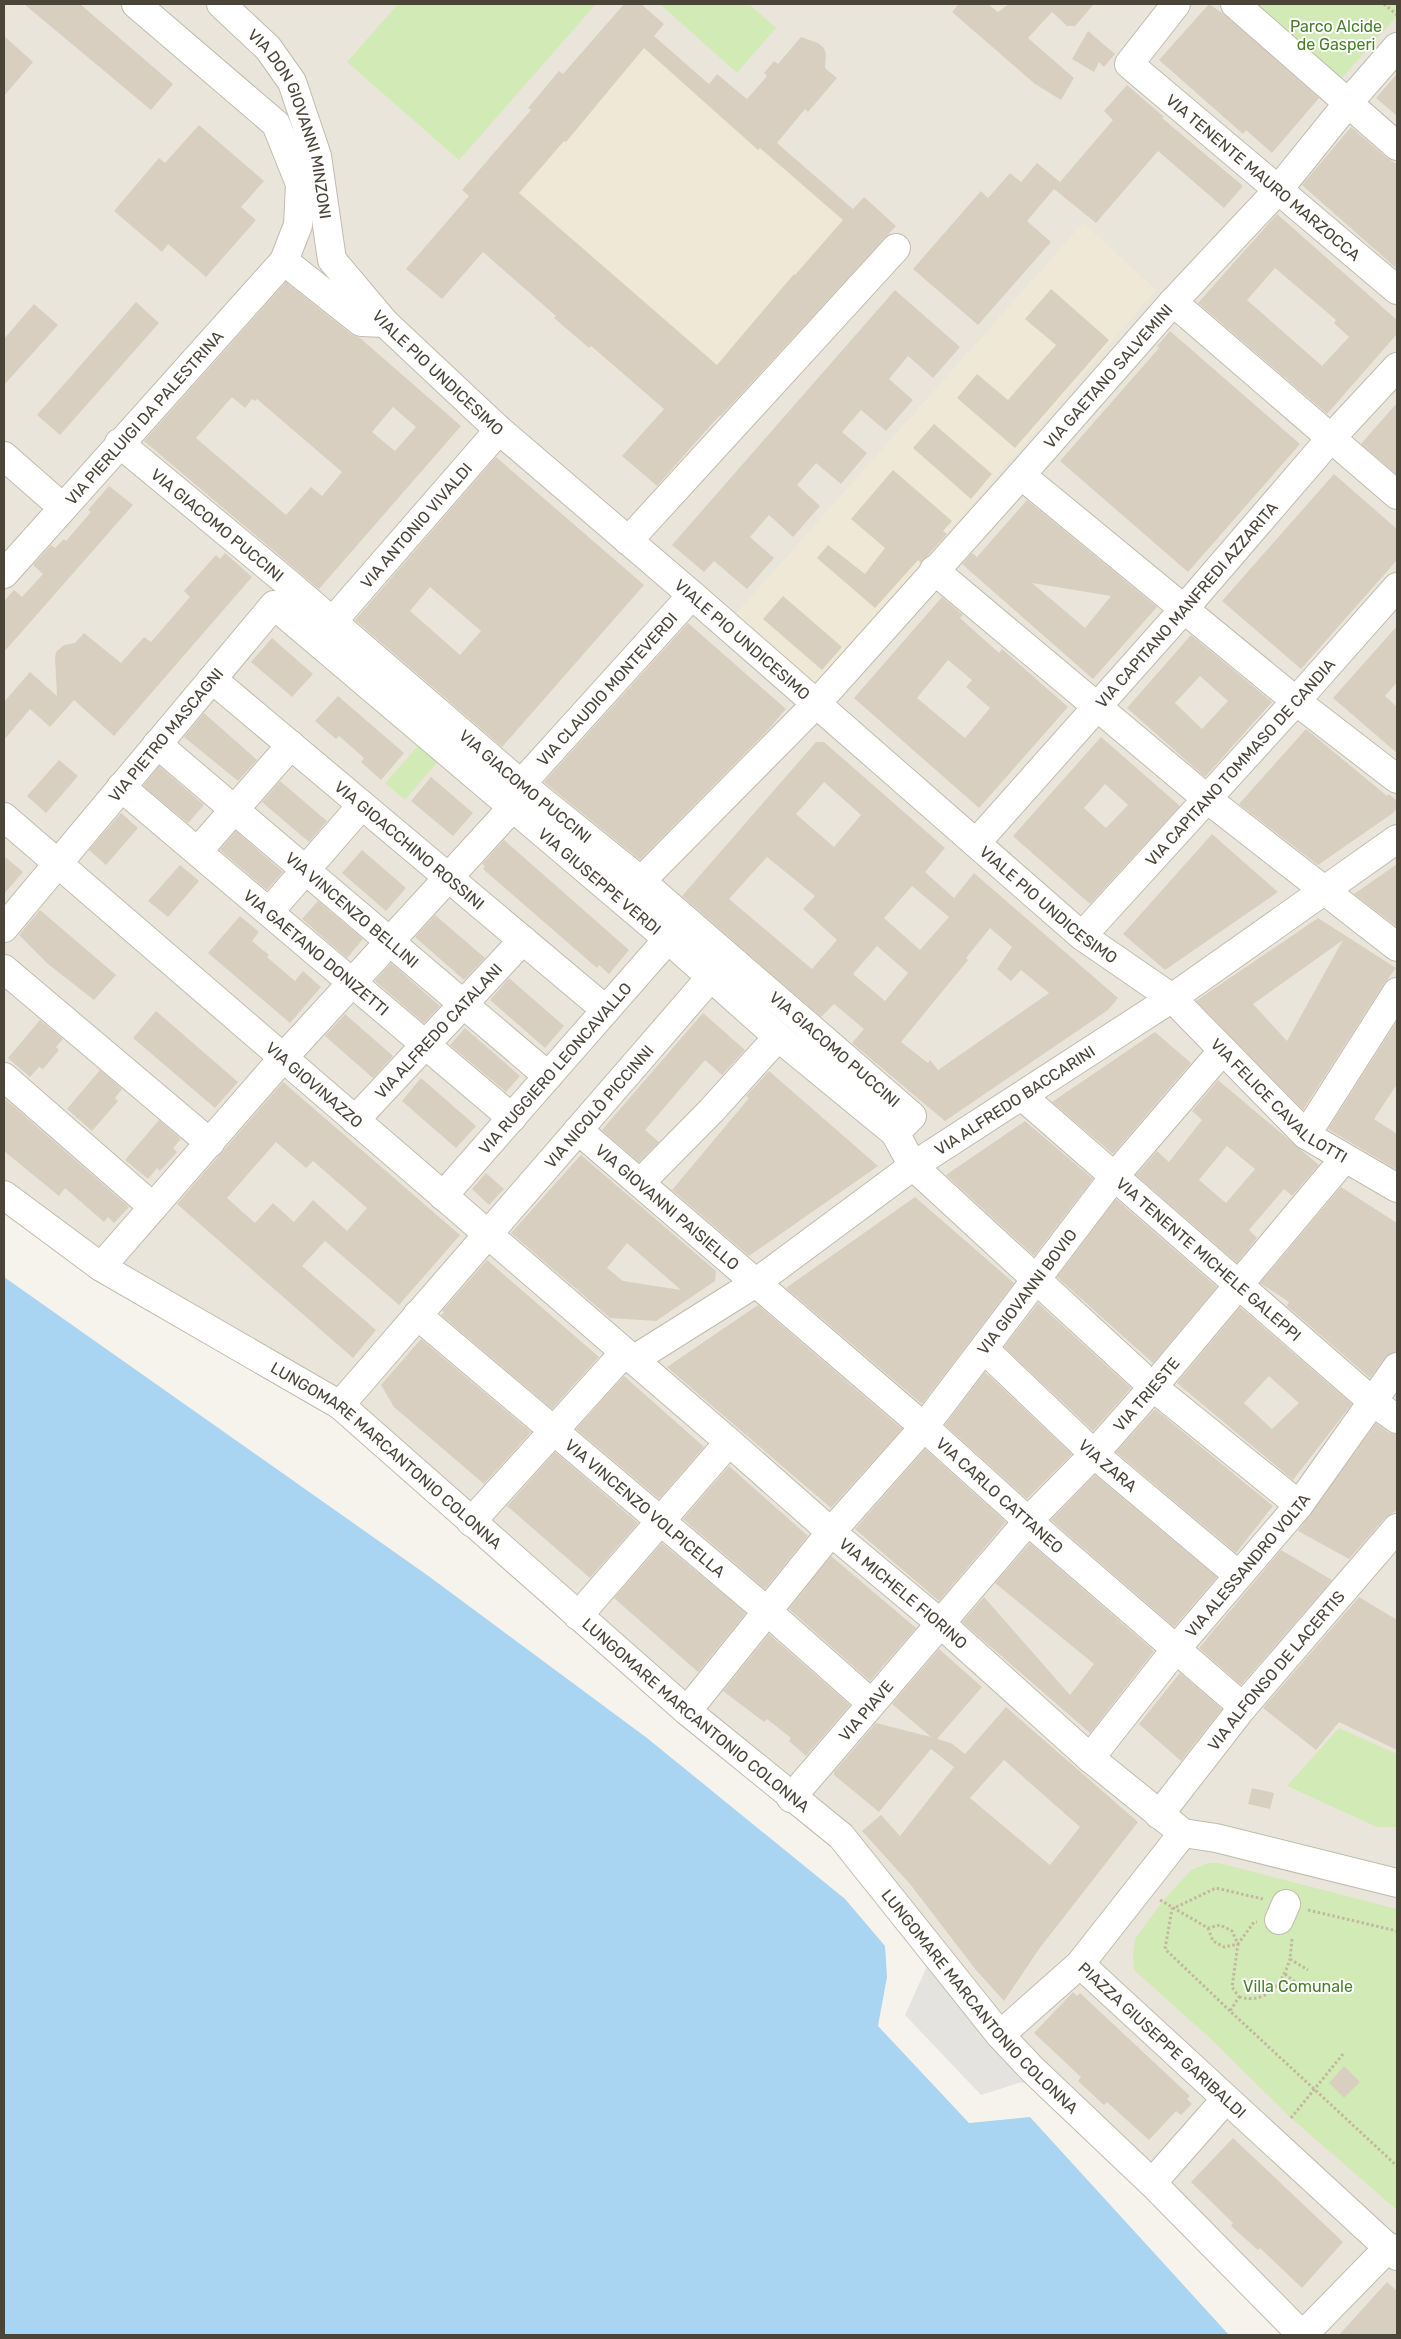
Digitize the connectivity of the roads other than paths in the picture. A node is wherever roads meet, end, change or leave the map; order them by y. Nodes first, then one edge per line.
1 (136, 4) edge
2 (221, 4) edge
3 (1176, 4) edge
4 (1235, 4) edge
5 (1397, 47) edge
6 (1348, 103) junction
7 (1397, 146) edge
8 (1278, 190) junction
9 (896, 248) dead end
10 (332, 260) joint
11 (284, 261) junction
12 (1397, 290) edge
13 (1173, 302) junction
14 (385, 323) junction
15 (1397, 367) edge
16 (499, 430) junction
17 (1331, 438) junction
18 (119, 442) junction
19 (4, 456) edge
20 (1021, 475) junction
21 (1397, 495) edge
22 (62, 506) junction
23 (628, 541) junction
24 (934, 570) junction
25 (4, 574) edge
26 (1397, 587) edge
27 (692, 595) junction
28 (274, 604) joint
29 (1184, 609) junction
30 (332, 622) junction
31 (212, 679) junction
32 (1296, 701) junction
33 (816, 704) junction
34 (1096, 706) junction
35 (157, 744) junction
36 (291, 745) junction
37 (1397, 779) edge
38 (121, 787) junction
39 (516, 796) junction
40 (1206, 798) junction
41 (362, 805) junction
42 (235, 809) junction
43 (4, 817) edge
44 (1397, 839) edge
45 (976, 843) junction
46 (198, 851) junction
47 (57, 863) junction
48 (306, 870) junction
49 (448, 878) junction
50 (641, 881) junction
51 (1323, 890) junction
52 (269, 912) junction
53 (4, 928) edge
54 (1082, 936) junction
55 (668, 939) junction
56 (523, 940) junction
57 (390, 942) junction
58 (1397, 947) edge
59 (4, 969) edge
60 (710, 978) junction
61 (353, 983) junction
62 (1397, 992) edge
63 (1172, 998) junction
64 (463, 1004) junction
65 (606, 1010) junction
66 (778, 1036) junction
67 (426, 1045) junction
68 (1223, 1050) junction
69 (284, 1058) junction
70 (548, 1076) junction
71 (4, 1077) edge
72 (1022, 1096) junction
73 (512, 1118) junction
74 (355, 1120) junction
75 (578, 1130) junction
76 (895, 1133) junction
77 (1306, 1135) junction
78 (210, 1143) junction
79 (1344, 1159) junction
80 (913, 1166) junction
81 (1114, 1178) junction
82 (640, 1183) junction
83 (1397, 1188) edge
84 (4, 1195) edge
85 (443, 1196) junction
86 (153, 1207) junction
87 (487, 1234) junction
88 (100, 1267) junction
89 (1037, 1280) junction
90 (754, 1284) junction
91 (1237, 1285) junction
92 (417, 1316) junction
93 (984, 1350) junction
94 (628, 1356) junction
95 (1397, 1366) edge
96 (1152, 1387) junction
97 (1373, 1402) junction
98 (340, 1405) junction
99 (1397, 1419) edge
100 (924, 1427) junction
101 (554, 1432) junction
102 (729, 1442) junction
103 (1094, 1454) junction
104 (1299, 1505) junction
105 (660, 1520) junction
106 (1028, 1521) junction
107 (472, 1522) junction
108 (1397, 1528) edge
109 (831, 1532) junction
110 (1238, 1574) junction
111 (767, 1611) junction
112 (578, 1616) junction
113 (940, 1623) junction
114 (1176, 1649) junction
115 (871, 1703) junction
116 (1243, 1707) junction
117 (687, 1711) junction
118 (1090, 1758) junction
119 (791, 1798) junction
120 (1159, 1815) junction
121 (1183, 1833) junction
122 (1397, 1883) edge
123 (1080, 1964) junction
124 (1000, 2035) junction
125 (1226, 2099) junction
126 (1152, 2183) junction
127 (1393, 2251) edge
128 (1303, 2335) edge

1 - 11 street, VIA DON GIOVANNI MINZONI
2 - 10 street, VIA DON GIOVANNI MINZONI
3 - 8 street, VIA TENENTE MAURO MARZOCCA
4 - 6 street
5 - 6 street, VIA GAETANO SALVEMINI
6 - 7 street
6 - 8 street, VIA GAETANO SALVEMINI
8 - 12 street, VIA TENENTE MAURO MARZOCCA
8 - 13 street, VIA GAETANO SALVEMINI
9 - 23 street
10 - 14 street, VIALE PIO UNDICESIMO
11 - 14 street
11 - 18 street, VIA PIERLUIGI DA PALESTRINA
13 - 17 street
13 - 20 street, VIA GAETANO SALVEMINI
14 - 16 street, VIALE PIO UNDICESIMO
15 - 17 street, VIA CAPITANO MANFREDI AZZARITA
16 - 23 street, VIALE PIO UNDICESIMO
16 - 30 street, VIA ANTONIO VIVALDI
17 - 21 street
17 - 29 street, VIA CAPITANO MANFREDI AZZARITA
18 - 22 street, VIA PIERLUIGI DA PALESTRINA
18 - 30 street, VIA GIACOMO PUCCINI
19 - 22 street
20 - 24 street, VIA GAETANO SALVEMINI
20 - 29 street
22 - 25 street, VIA PIERLUIGI DA PALESTRINA
23 - 27 street, VIALE PIO UNDICESIMO
24 - 33 street, VIA GAETANO SALVEMINI
24 - 34 street
26 - 32 street, VIA CAPITANO TOMMASO DE CANDIA
27 - 33 street, VIALE PIO UNDICESIMO
27 - 39 street, VIA CLAUDIO MONTEVERDI
28 - 31 street, VIA PIETRO MASCAGNI
28 - 39 street, VIA GIUSEPPE VERDI
29 - 32 street
29 - 34 street, VIA CAPITANO MANFREDI AZZARITA
30 - 39 street, VIA GIACOMO PUCCINI
31 - 35 street, VIA PIETRO MASCAGNI
31 - 36 street, VIA GIOACCHINO ROSSINI
32 - 37 street
32 - 40 street, VIA CAPITANO TOMMASO DE CANDIA
33 - 45 street, VIALE PIO UNDICESIMO
33 - 50 street, VIA GAETANO SALVEMINI
34 - 40 street
34 - 45 street, VIA CAPITANO MANFREDI AZZARITA
35 - 38 street, VIA PIETRO MASCAGNI
35 - 42 street, VIA VINCENZO BELLINI
36 - 41 street, VIA GIOACCHINO ROSSINI
36 - 42 street
38 - 46 street, VIA GAETANO DONIZETTI
38 - 47 street, VIA PIETRO MASCAGNI
39 - 49 street, VIA CLAUDIO MONTEVERDI
39 - 50 street, VIA GIACOMO PUCCINI
39 - 55 street, VIA GIUSEPPE VERDI
40 - 51 street
40 - 54 street, VIA CAPITANO TOMMASO DE CANDIA
41 - 48 street
41 - 49 street, VIA GIOACCHINO ROSSINI
42 - 46 street
42 - 48 street, VIA VINCENZO BELLINI
43 - 47 street, VIA GIOVINAZZO
44 - 51 street, VIA ALFREDO BACCARINI
45 - 54 street, VIALE PIO UNDICESIMO
46 - 52 street, VIA GAETANO DONIZETTI
47 - 53 street, VIA PIETRO MASCAGNI
47 - 69 street, VIA GIOVINAZZO
48 - 52 street
48 - 57 street, VIA VINCENZO BELLINI
49 - 56 street, VIA GIOACCHINO ROSSINI
49 - 57 street, VIA CLAUDIO MONTEVERDI
50 - 76 street, VIA GIACOMO PUCCINI
51 - 58 street
51 - 63 street, VIA ALFREDO BACCARINI
52 - 61 street, VIA GAETANO DONIZETTI
54 - 63 street, VIALE PIO UNDICESIMO
55 - 60 street, VIA GIUSEPPE VERDI
55 - 65 street, VIA RUGGIERO LEONCAVALLO
56 - 64 street, VIA ALFREDO CATALANI
56 - 65 street, VIA GIOACCHINO ROSSINI
57 - 61 street, VIA CLAUDIO MONTEVERDI
57 - 64 street, VIA VINCENZO BELLINI
59 - 78 street
60 - 66 street, VIA GIUSEPPE VERDI
60 - 75 street, VIA NICOLÒ PICCINNI
61 - 67 street, VIA GAETANO DONIZETTI
61 - 69 street, VIA CLAUDIO MONTEVERDI
62 - 77 street
63 - 68 street, VIA FELICE CAVALLOTTI
63 - 72 street, VIA ALFREDO BACCARINI
64 - 67 street, VIA ALFREDO CATALANI
64 - 70 street, VIA VINCENZO BELLINI
65 - 70 street, VIA RUGGIERO LEONCAVALLO
66 - 76 street, VIA GIUSEPPE VERDI
66 - 82 street
67 - 73 street, VIA GAETANO DONIZETTI
67 - 74 street, VIA ALFREDO CATALANI
68 - 77 street, VIA FELICE CAVALLOTTI
68 - 81 street, VIA GIOVANNI BOVIO
69 - 74 street, VIA GIOVINAZZO
69 - 78 street, VIA CLAUDIO MONTEVERDI
70 - 73 street, VIA RUGGIERO LEONCAVALLO
71 - 86 street
72 - 80 street, VIA ALFREDO BACCARINI
72 - 81 street, VIA TENENTE MICHELE GALEPPI
73 - 85 street, VIA RUGGIERO LEONCAVALLO
74 - 85 street, VIA GIOVINAZZO
75 - 82 street, VIA GIOVANNI PAISIELLO
75 - 87 street, VIA NICOLÒ PICCINNI
76 - 80 street, VIA GIUSEPPE VERDI
77 - 79 street, VIA FELICE CAVALLOTTI
78 - 86 street, VIA CLAUDIO MONTEVERDI
79 - 83 street, VIA FELICE CAVALLOTTI
79 - 91 street, VIA TRIESTE
80 - 89 street, VIA GIUSEPPE VERDI
80 - 90 street, VIA ALFREDO BACCARINI
81 - 89 street, VIA GIOVANNI BOVIO
81 - 91 street, VIA TENENTE MICHELE GALEPPI
82 - 90 street, VIA GIOVANNI PAISIELLO
84 - 88 street, LUNGOMARE MARCANTONIO COLONNA
85 - 87 street, VIA GIOVINAZZO
86 - 88 street, VIA CLAUDIO MONTEVERDI
87 - 92 street, VIA NICOLÒ PICCINNI
87 - 94 street, VIA GIOVINAZZO
88 - 98 street, LUNGOMARE MARCANTONIO COLONNA
89 - 93 street, VIA GIOVANNI BOVIO
89 - 96 street, VIA GIUSEPPE VERDI
90 - 94 street, VIA ALFREDO BACCARINI
90 - 100 street, VIA CARLO CATTANEO
91 - 96 street, VIA TRIESTE
91 - 97 street, VIA TENENTE MICHELE GALEPPI
92 - 98 street, VIA NICOLÒ PICCINNI
92 - 101 street, VIA VINCENZO VOLPICELLA
93 - 100 street, VIA GIOVANNI BOVIO
93 - 103 street, VIA ZARA
94 - 101 street, VIA ALFREDO BACCARINI
94 - 102 street, VIA MICHELE FIORINO
95 - 97 street, VIA ALESSANDRO VOLTA
96 - 103 street, VIA TRIESTE
96 - 104 street, VIA GIUSEPPE VERDI
97 - 99 street, VIA TENENTE MICHELE GALEPPI
97 - 104 street, VIA ALESSANDRO VOLTA
98 - 107 street, LUNGOMARE MARCANTONIO COLONNA
100 - 106 street, VIA CARLO CATTANEO
100 - 109 street, VIA GIOVANNI BOVIO
101 - 105 street, VIA VINCENZO VOLPICELLA
101 - 107 street, VIA ALFREDO BACCARINI
102 - 105 street
102 - 109 street, VIA MICHELE FIORINO
103 - 106 street, VIA TRIESTE
103 - 110 street, VIA ZARA
104 - 110 street, VIA ALESSANDRO VOLTA
105 - 111 street, VIA VINCENZO VOLPICELLA
105 - 112 street
106 - 113 street, VIA TRIESTE
106 - 114 street, VIA CARLO CATTANEO
107 - 112 street, LUNGOMARE MARCANTONIO COLONNA
108 - 116 street, VIA ALFONSO DE LACERTIS
109 - 111 street, VIA GIOVANNI BOVIO
109 - 113 street, VIA MICHELE FIORINO
110 - 114 street, VIA ALESSANDRO VOLTA
111 - 115 street, VIA VINCENZO VOLPICELLA
111 - 117 street, VIA GIOVANNI BOVIO
112 - 117 street, LUNGOMARE MARCANTONIO COLONNA
113 - 115 street, VIA PIAVE
113 - 118 street, VIA MICHELE FIORINO
114 - 116 street, VIA CARLO CATTANEO
114 - 118 street, VIA ALESSANDRO VOLTA
115 - 119 street, VIA PIAVE
116 - 120 street, VIA ALFONSO DE LACERTIS
117 - 119 street, LUNGOMARE MARCANTONIO COLONNA
118 - 120 street, VIA MICHELE FIORINO
119 - 124 street, LUNGOMARE MARCANTONIO COLONNA
120 - 121 street, VIA MICHELE FIORINO
121 - 122 street
121 - 123 street, PIAZZA GIUSEPPE GARIBALDI
123 - 124 street
123 - 125 street, PIAZZA GIUSEPPE GARIBALDI
124 - 126 street, LUNGOMARE MARCANTONIO COLONNA
125 - 126 street
125 - 127 street, PIAZZA GIUSEPPE GARIBALDI
126 - 128 street, LUNGOMARE MARCANTONIO COLONNA
127 - 128 street

